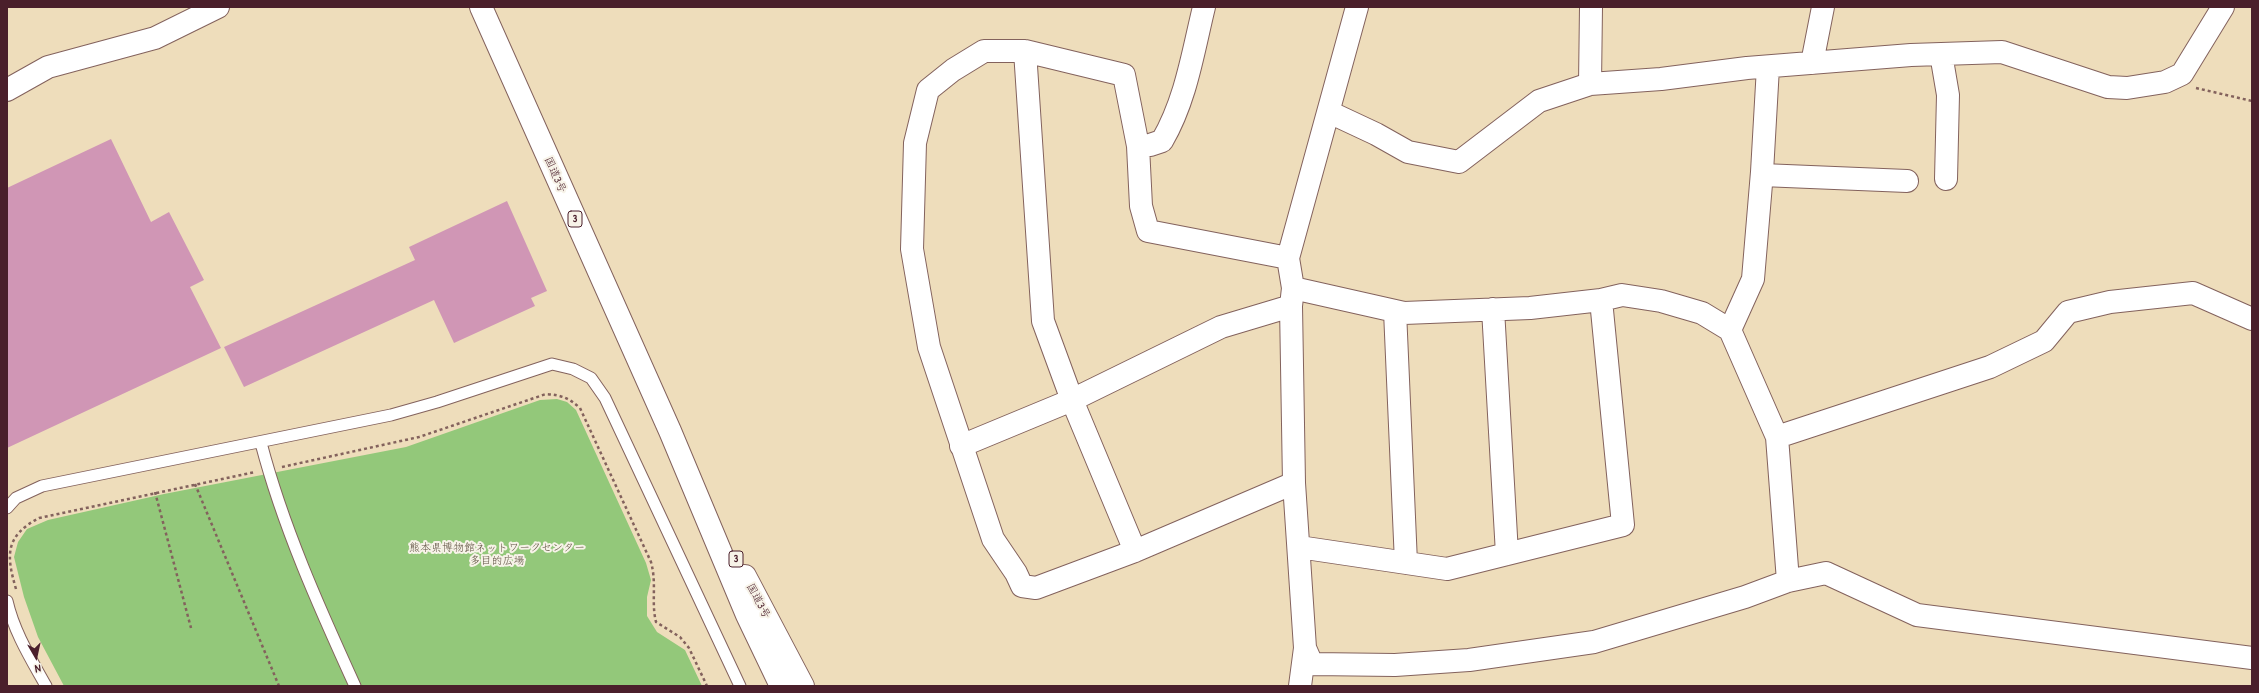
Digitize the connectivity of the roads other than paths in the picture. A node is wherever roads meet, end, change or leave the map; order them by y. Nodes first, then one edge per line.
1 (218, 7) edge
2 (481, 7) edge
3 (1204, 7) edge
4 (1357, 7) edge
5 (1591, 7) edge
6 (1823, 7) edge
7 (2224, 7) edge
8 (1025, 51) junction
9 (1941, 54) junction
10 (1812, 63) junction
11 (1768, 66) junction
12 (1590, 84) junction
13 (7, 90) edge
14 (1329, 112) junction
15 (1138, 146) junction
16 (1762, 175) junction
17 (1946, 179) dead end
18 (1907, 181) dead end
19 (1288, 258) junction
20 (1292, 297) junction
21 (1601, 300) junction
22 (1493, 310) junction
23 (1395, 311) junction
24 (2252, 319) edge
25 (1730, 330) junction
26 (1072, 400) junction
27 (670, 431) junction
28 (1777, 437) junction
29 (261, 443) junction
30 (961, 446) junction
31 (1294, 483) junction
32 (7, 508) edge
33 (1299, 547) junction
34 (1135, 550) junction
35 (1507, 554) junction
36 (1406, 563) junction
37 (1788, 581) junction
38 (7, 601) edge
39 (1305, 648) junction
40 (2252, 658) edge
41 (46, 686) edge
42 (355, 686) edge
43 (740, 686) edge
44 (780, 686) edge
45 (803, 686) edge
46 (1300, 686) edge

1 - 13 main road
2 - 27 main road, 国道3号 / 3
3 - 15 main road
4 - 14 main road
5 - 12 main road
6 - 10 main road
7 - 9 main road
8 - 15 main road
8 - 26 main road
8 - 30 main road
9 - 10 main road
9 - 17 main road
10 - 11 main road
11 - 12 main road
11 - 16 main road
12 - 14 main road
14 - 19 main road
15 - 19 main road
16 - 18 main road
16 - 25 main road
19 - 20 main road
20 - 23 main road
20 - 26 main road
20 - 31 main road
21 - 22 main road
21 - 25 main road
21 - 35 main road
22 - 23 main road
22 - 35 main road
23 - 36 main road
24 - 28 main road
25 - 28 main road
26 - 30 main road
26 - 34 main road
27 - 44 main road, 国道3号 / 3
27 - 45 main road, 国道3号 / 3
28 - 37 main road
29 - 32 lane
29 - 42 lane
29 - 43 lane
30 - 34 main road
31 - 33 main road
31 - 34 main road
33 - 36 main road
33 - 39 main road
35 - 36 main road
37 - 39 main road
37 - 40 main road
38 - 41 lane
39 - 46 main road

